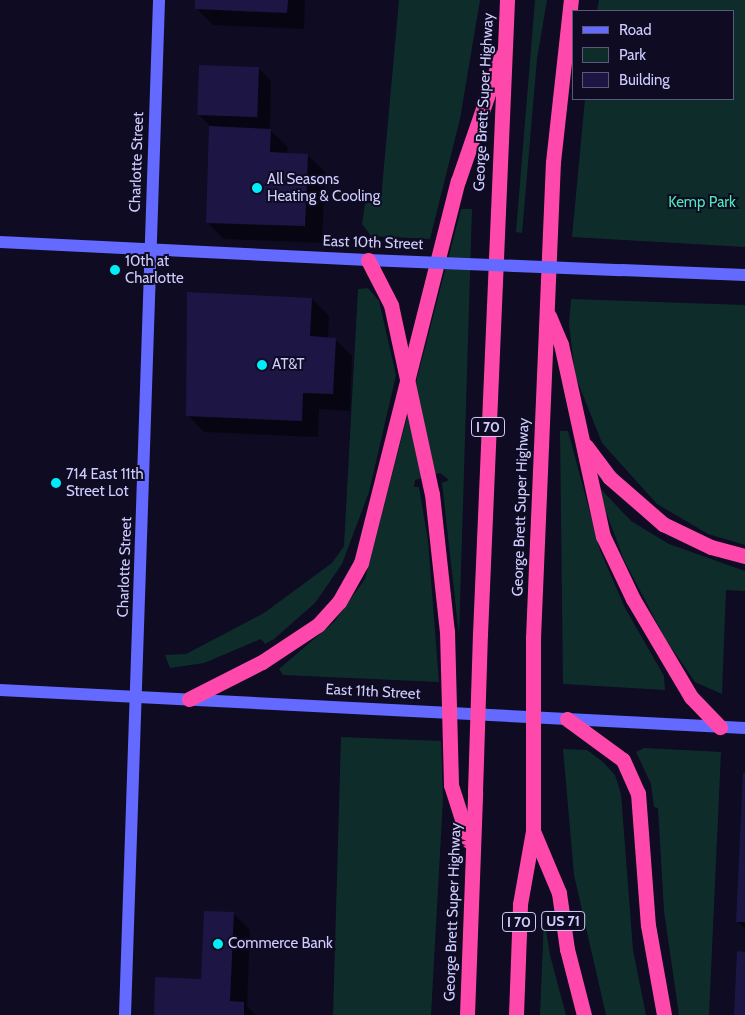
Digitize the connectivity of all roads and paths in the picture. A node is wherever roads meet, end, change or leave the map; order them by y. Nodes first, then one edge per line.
1 (159, 0) edge
2 (507, 0) edge
3 (571, 0) edge
4 (501, 56) junction
5 (0, 242) edge
6 (151, 249) junction
7 (368, 260) junction
8 (745, 275) edge
9 (547, 311) junction
10 (582, 442) junction
11 (745, 556) edge
12 (0, 690) edge
13 (138, 696) junction
14 (189, 699) junction
15 (567, 719) junction
16 (720, 727) junction
17 (745, 728) edge
18 (533, 831) junction
19 (472, 850) junction
20 (125, 1015) edge
21 (467, 1015) edge
22 (516, 1015) edge
23 (584, 1015) edge
24 (664, 1015) edge

1 - 6 main road, Charlotte Street
2 - 4 highway, George Brett Super Highway / I 70
3 - 9 highway, George Brett Super Highway / I 70
4 - 14 highway
4 - 19 highway, George Brett Super Highway / I 70, bridge
5 - 6 main road, East 10th Street
6 - 7 main road, East 10th Street
6 - 13 main road, Charlotte Street
7 - 8 main road, East 10th Street, bridge
7 - 19 highway, bridge
9 - 10 highway
9 - 18 highway, George Brett Super Highway / I 70, bridge
10 - 11 highway
10 - 16 highway
12 - 13 main road, East 11th Street
13 - 14 main road, East 11th Street
13 - 20 main road, Charlotte Street
14 - 15 main road, East 11th Street
15 - 16 main road, East 11th Street
15 - 24 highway
16 - 17 main road, East 11th Street
18 - 22 highway, George Brett Super Highway / I 70
18 - 23 highway, US 71
19 - 21 highway, George Brett Super Highway / I 70

